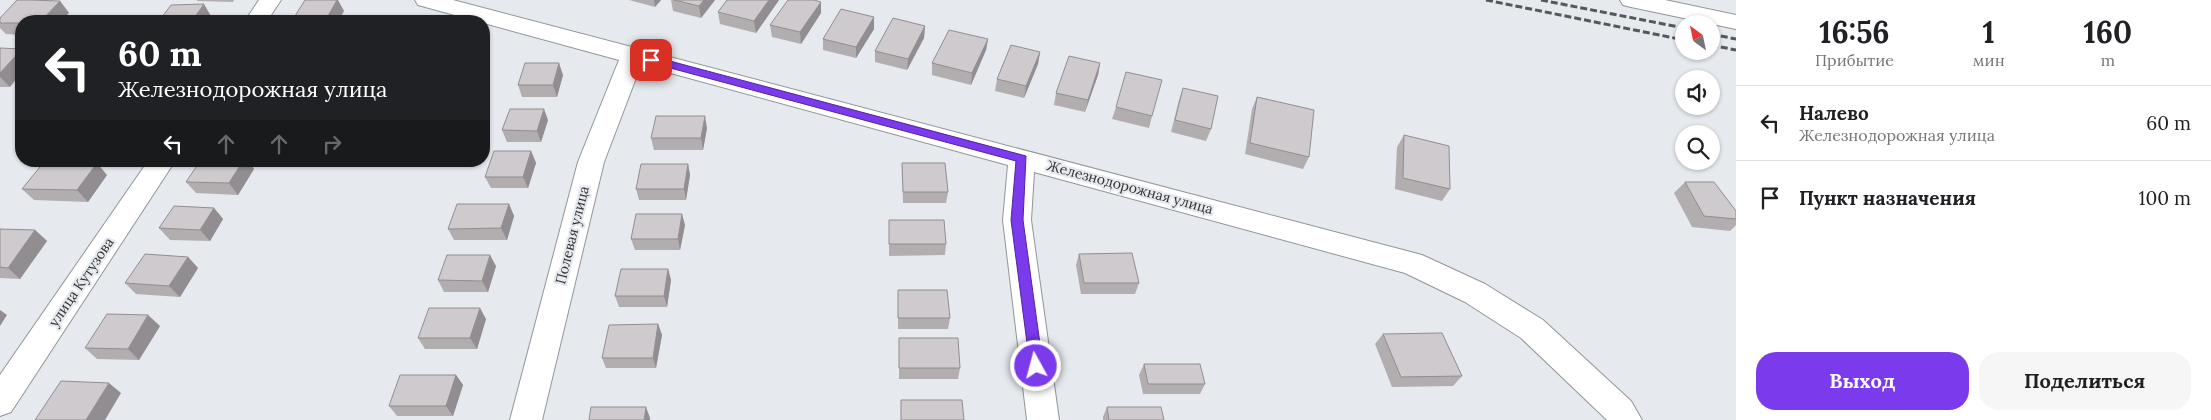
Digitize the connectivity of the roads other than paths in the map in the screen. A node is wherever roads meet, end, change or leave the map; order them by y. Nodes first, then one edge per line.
1 (270, 0) edge
2 (426, 0) edge
3 (1632, 0) edge
4 (260, 15) edge
5 (484, 15) edge
6 (490, 17) edge
7 (1736, 22) edge
8 (633, 54) junction
9 (1022, 159) junction
10 (158, 167) edge
11 (0, 402) edge
12 (526, 420) edge
13 (1044, 420) edge
14 (1626, 420) edge

1 - 4 street
2 - 5 street, Железнодорожная улица
3 - 7 street
6 - 8 street, Железнодорожная улица
8 - 9 street, Железнодорожная улица
8 - 12 street, Полевая улица
9 - 13 street
9 - 14 street, Железнодорожная улица
10 - 11 street, улица Кутузова

